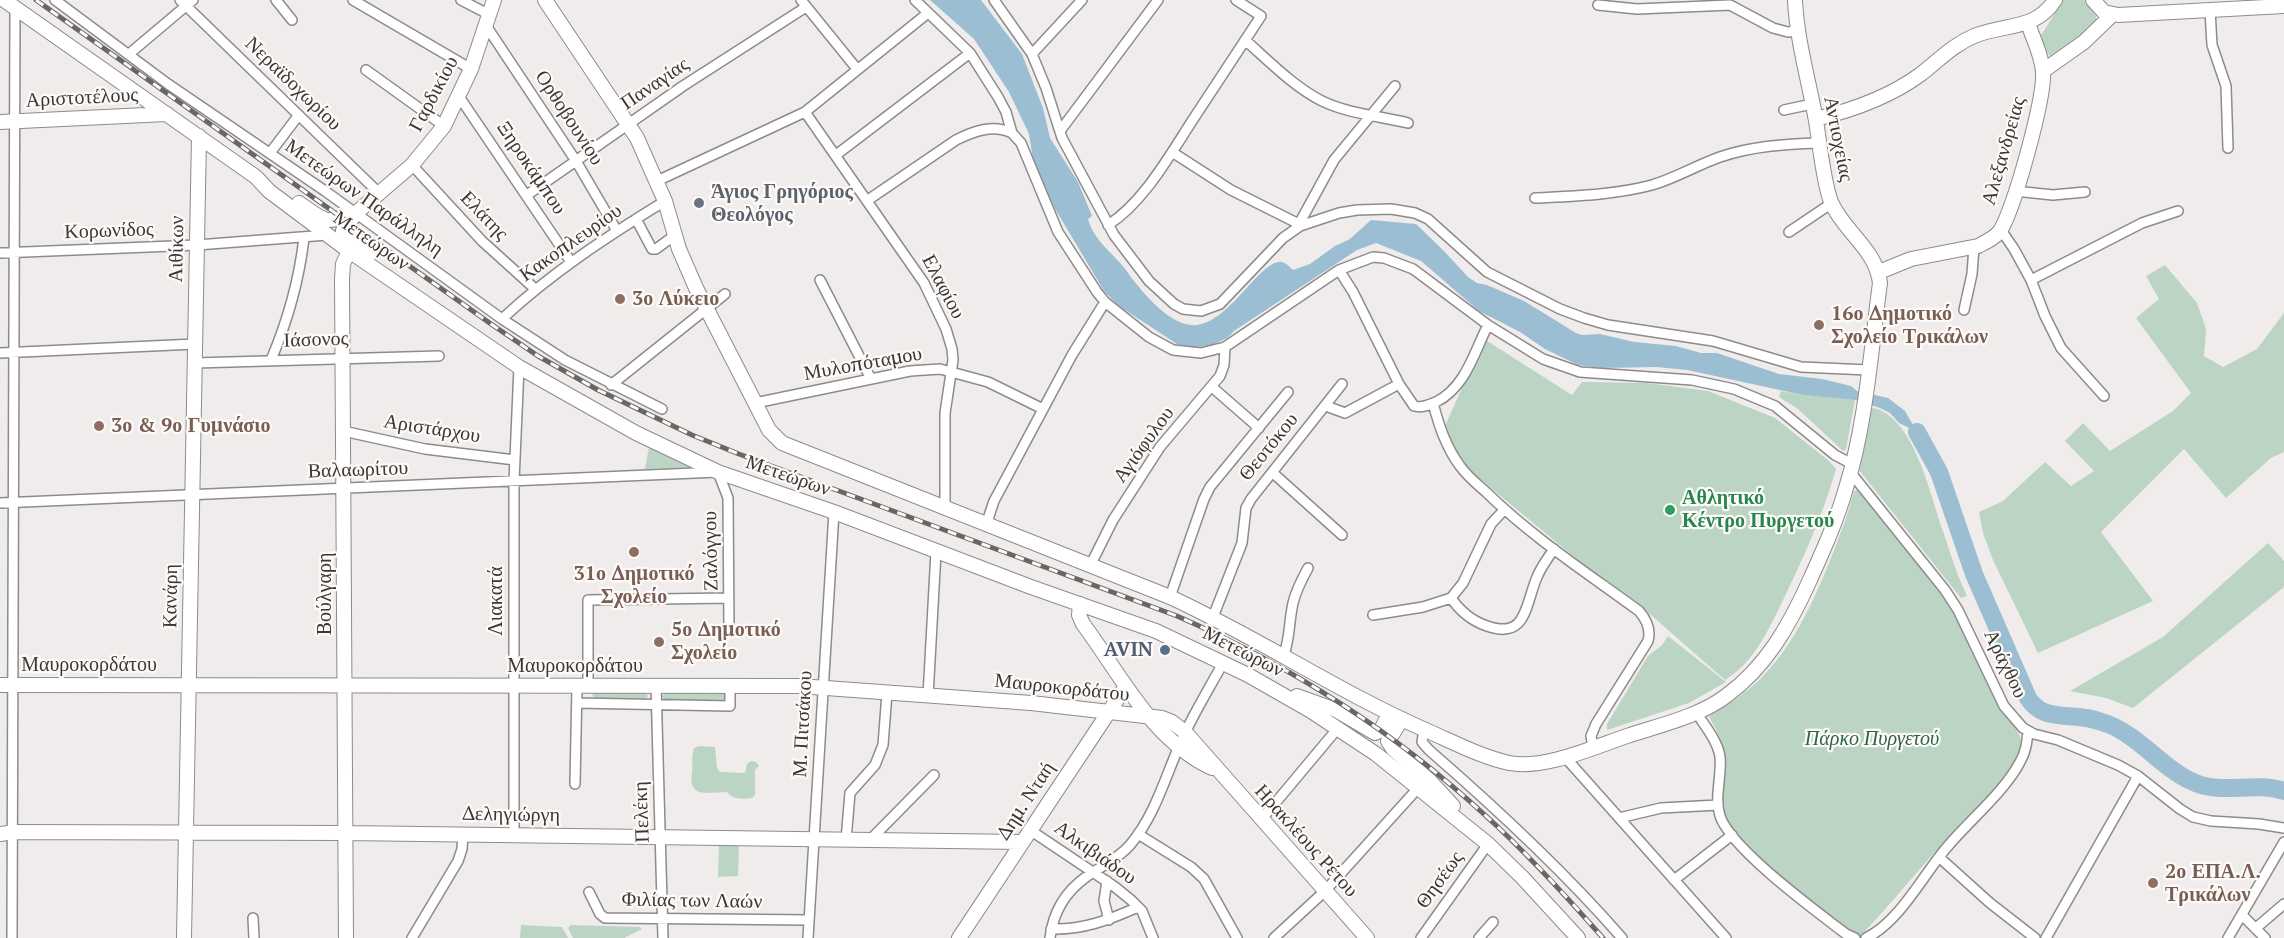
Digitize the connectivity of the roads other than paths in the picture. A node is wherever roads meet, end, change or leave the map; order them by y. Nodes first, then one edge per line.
1 (55, 0) edge
2 (276, 0) edge
3 (353, 0) edge
4 (461, 0) edge
5 (494, 0) edge
6 (915, 0) edge
7 (994, 0) edge
8 (1082, 0) edge
9 (1158, 0) edge
10 (1236, 0) edge
11 (1795, 0) edge
12 (2055, 0) edge
13 (2093, 0) edge
14 (187, 2) edge
15 (551, 2) edge
16 (803, 3) edge
17 (1724, 3) edge
18 (10, 4) edge
19 (1598, 5) dead end
20 (2284, 6) edge
21 (2210, 10) junction
22 (928, 13) junction
23 (2112, 15) junction
24 (292, 20) dead end
25 (488, 21) junction
26 (2028, 23) junction
27 (1798, 31) junction
28 (1245, 40) junction
29 (969, 53) junction
30 (129, 54) junction
31 (1032, 54) junction
32 (366, 69) dead end
33 (471, 69) junction
34 (857, 69) junction
35 (2043, 71) junction
36 (1395, 86) dead end
37 (459, 95) junction
38 (1812, 105) junction
39 (1784, 110) dead end
40 (805, 112) junction
41 (167, 114) junction
42 (1371, 114) junction
43 (298, 116) junction
44 (1816, 119) junction
45 (15, 121) junction
46 (0, 122) edge
47 (1408, 123) dead end
48 (629, 124) junction
49 (444, 126) junction
50 (1060, 130) junction
51 (1012, 133) junction
52 (199, 136) junction
53 (1819, 143) junction
54 (2228, 148) dead end
55 (1172, 152) junction
56 (270, 153) junction
57 (836, 154) junction
58 (576, 161) junction
59 (412, 165) junction
60 (256, 177) junction
61 (657, 181) junction
62 (2015, 191) junction
63 (2085, 192) dead end
64 (380, 194) junction
65 (527, 195) junction
66 (1535, 198) dead end
67 (868, 200) junction
68 (665, 201) junction
69 (1832, 203) junction
70 (2178, 211) dead end
71 (356, 213) junction
72 (636, 219) junction
73 (1108, 225) junction
74 (1300, 225) junction
75 (2001, 230) junction
76 (617, 231) junction
77 (1789, 232) dead end
78 (675, 235) junction
79 (327, 236) junction
80 (304, 238) junction
81 (197, 245) junction
82 (1974, 247) junction
83 (349, 251) junction
84 (15, 252) junction
85 (0, 253) edge
86 (572, 262) junction
87 (1339, 270) junction
88 (1879, 272) junction
89 (820, 280) dead end
90 (2031, 280) junction
91 (534, 288) junction
92 (413, 294) junction
93 (725, 294) dead end
94 (1105, 302) junction
95 (707, 310) junction
96 (1964, 310) dead end
97 (502, 319) junction
98 (1488, 325) junction
99 (195, 344) junction
100 (1225, 347) junction
101 (15, 352) junction
102 (0, 353) edge
103 (439, 356) dead end
104 (343, 357) junction
105 (271, 360) junction
106 (195, 363) junction
107 (519, 367) junction
108 (950, 370) junction
109 (1867, 374) junction
110 (871, 379) junction
111 (1342, 384) dead end
112 (1399, 384) junction
113 (611, 385) junction
114 (1212, 387) junction
115 (1288, 392) dead end
116 (2104, 396) dead end
117 (755, 403) junction
118 (1433, 403) junction
119 (1326, 406) junction
120 (662, 409) dead end
121 (1043, 409) junction
122 (1259, 428) junction
123 (343, 431) junction
124 (515, 460) junction
125 (1851, 468) junction
126 (718, 472) junction
127 (1273, 472) junction
128 (514, 481) junction
129 (344, 488) junction
130 (192, 495) junction
131 (0, 503) edge
132 (13, 503) junction
133 (945, 510) junction
134 (1504, 510) junction
135 (834, 512) junction
136 (986, 525) junction
137 (1342, 535) dead end
138 (1554, 549) junction
139 (936, 552) junction
140 (1090, 566) junction
141 (1308, 568) dead end
142 (1170, 597) junction
143 (729, 598) junction
144 (1451, 598) junction
145 (1080, 604) junction
146 (1373, 615) dead end
147 (1213, 617) junction
148 (729, 631) dead end
149 (1284, 655) junction
150 (1223, 663) junction
151 (189, 684) junction
152 (345, 684) junction
153 (7, 685) edge
154 (656, 685) junction
155 (730, 685) junction
156 (514, 686) junction
157 (583, 686) junction
158 (1126, 686) junction
159 (823, 687) junction
160 (1278, 692) junction
161 (887, 693) junction
162 (928, 696) junction
163 (577, 703) junction
164 (657, 705) junction
165 (1109, 712) junction
166 (1696, 712) junction
167 (1148, 716) junction
168 (1395, 717) junction
169 (1338, 728) junction
170 (1424, 730) junction
171 (2028, 731) junction
172 (1185, 732) junction
173 (1179, 747) junction
174 (1593, 747) junction
175 (1564, 756) junction
176 (1217, 770) junction
177 (934, 775) dead end
178 (2138, 776) junction
179 (575, 784) dead end
180 (1419, 787) junction
181 (1718, 805) junction
182 (1620, 818) junction
183 (1261, 820) junction
184 (2284, 828) edge
185 (1030, 830) junction
186 (186, 832) junction
187 (7, 833) edge
188 (346, 833) junction
189 (463, 834) junction
190 (1138, 834) junction
191 (514, 835) junction
192 (1732, 835) junction
193 (661, 837) junction
194 (814, 839) junction
195 (846, 840) junction
196 (870, 840) junction
197 (1022, 842) junction
198 (1485, 842) junction
199 (2284, 842) edge
200 (1940, 858) junction
201 (1094, 872) junction
202 (1674, 880) junction
203 (1107, 881) junction
204 (1325, 891) junction
205 (589, 892) dead end
206 (2284, 904) edge
207 (1138, 907) junction
208 (2242, 915) junction
209 (253, 918) dead end
210 (663, 918) junction
211 (809, 920) junction
212 (1109, 920) junction
213 (1493, 922) dead end
214 (2256, 928) junction
215 (1050, 934) edge
216 (1721, 936) edge
217 (1852, 937) edge
218 (12, 938) edge
219 (184, 938) edge
220 (254, 938) edge
221 (346, 938) edge
222 (412, 938) edge
223 (663, 938) edge
224 (808, 938) edge
225 (959, 938) edge
226 (1153, 938) edge
227 (1237, 938) edge
228 (1274, 938) edge
229 (1367, 938) edge
230 (1421, 938) edge
231 (1479, 938) edge
232 (1578, 938) edge
233 (1622, 938) edge
234 (1866, 938) edge
235 (2035, 938) edge
236 (2046, 938) edge
237 (2228, 938) edge
238 (2265, 938) edge

1 - 30 street, Μετεώρων Παράλληλη
2 - 24 street
3 - 33 street
4 - 25 street
5 - 25 street, Γαρδικίου
6 - 22 street
7 - 31 street
8 - 31 street
9 - 50 street
10 - 28 street
11 - 27 street, Αντιοχείας
12 - 26 street
13 - 23 street
14 - 30 street
14 - 43 street, Νεραϊδοχωρίου
15 - 48 street
16 - 34 street
16 - 48 street, Παναγίας
17 - 19 street
17 - 27 street
18 - 41 street, Μετεώρων
18 - 45 street
20 - 21 street
21 - 23 street
21 - 54 street
22 - 29 street
22 - 34 street
23 - 35 street
25 - 33 street, Γαρδικίου
25 - 58 street, Ορθοβουνίου
26 - 35 street, Αλεξανδρείας
26 - 44 street
27 - 38 street, Αντιοχείας
28 - 42 street
28 - 55 street
29 - 51 street
29 - 57 street
30 - 56 street, Μετεώρων Παράλληλη
31 - 50 street
32 - 49 street
33 - 37 street, Γαρδικίου
34 - 40 street
35 - 62 street, Αλεξανδρείας
36 - 42 street
37 - 49 street, Γαρδικίου
37 - 65 street, Ξηροκάμπου
38 - 39 street
38 - 44 street, Αντιοχείας
40 - 57 street, Ελαφίου
40 - 61 street
41 - 45 street, Αριστοτέλους
41 - 52 street, Μετεώρων
42 - 47 street
42 - 74 street
43 - 56 street
43 - 64 street, Νεραϊδοχωρίου
44 - 53 street, Αντιοχείας
45 - 46 street, Αριστοτέλους
45 - 84 street
48 - 58 street, Παναγίας
48 - 61 street
49 - 59 street, Γαρδικίου
50 - 73 street
51 - 67 street
51 - 94 street
52 - 60 street, Μετεώρων
52 - 81 street, Αιθίκων
53 - 66 street
53 - 69 street, Αντιοχείας
55 - 73 street
55 - 74 street
56 - 71 street, Μετεώρων Παράλληλη
57 - 67 street, Ελαφίου
58 - 65 street, Παναγίας
58 - 76 street, Ορθοβουνίου
59 - 64 street, Γαρδικίου
59 - 91 street, Ελάτης
60 - 71 street
60 - 79 street, Μετεώρων
61 - 68 street
62 - 63 street
62 - 75 street, Αλεξανδρείας
64 - 71 street, Γαρδικίου
65 - 86 street, Ξηροκάμπου
67 - 108 street, Ελαφίου
68 - 72 street, Κακοπλευρίου
68 - 78 street
69 - 77 street
69 - 88 street, Αντιοχείας
70 - 90 street
71 - 92 street
71 - 97 street, Μετεώρων Παράλληλη
72 - 76 street, Κακοπλευρίου
72 - 78 street
73 - 74 street
74 - 109 street
75 - 82 street, Αλεξανδρείας
75 - 90 street
76 - 86 street, Κακοπλευρίου
78 - 95 street
79 - 80 street, Κορωνίδος
79 - 83 street, Μετεώρων
80 - 81 street, Κορωνίδος
80 - 105 street
81 - 84 street, Κορωνίδος
81 - 99 street, Αιθίκων
82 - 88 street, Αλεξανδρείας
82 - 96 street
83 - 92 street, Μετεώρων
83 - 104 street, Βούλγαρη
84 - 85 street, Κορωνίδος
84 - 101 street
86 - 91 street, Κακοπλευρίου
87 - 98 street, Αράχθου
87 - 100 street, Αράχθου
87 - 112 street
88 - 109 street
89 - 110 street
90 - 116 street
91 - 97 street, Κακοπλευρίου
92 - 107 street, Μετεώρων
93 - 95 street
94 - 100 street
94 - 121 street
95 - 113 street
95 - 117 street
97 - 113 street, Μετεώρων Παράλληλη
98 - 118 street
98 - 125 street, Αράχθου
99 - 101 street
99 - 106 street, Αιθίκων
100 - 114 street, Αγιόφυλου
101 - 102 street
101 - 132 street
103 - 104 street, Ιάσονος
104 - 105 street, Ιάσονος
104 - 123 street, Βούλγαρη
105 - 106 street, Ιάσονος
106 - 130 street, Κανάρη
107 - 124 street, Λιακατά
107 - 126 street, Μετεώρων
108 - 110 street, Μυλοπόταμου
108 - 121 street, Μυλοπόταμου
108 - 133 street, Ελαφίου
109 - 125 street
110 - 117 street, Μυλοπόταμου
111 - 119 street, Θεοτόκου
112 - 118 street
112 - 119 street, Θεοτόκου
113 - 120 street, Μετεώρων Παράλληλη
114 - 122 street
114 - 140 street, Αγιόφυλου
115 - 122 street
117 - 133 street
118 - 134 street
119 - 127 street, Θεοτόκου
121 - 136 street
122 - 142 street
123 - 124 street, Αριστάρχου
123 - 129 street, Βούλγαρη
124 - 128 street, Λιακατά
125 - 166 street
125 - 171 street, Αράχθου
126 - 128 street, Βαλαωρίτου
126 - 135 street, Μετεώρων
126 - 143 street, Ζαλόγγου
127 - 137 street
127 - 147 street, Θεοτόκου
128 - 129 street, Βαλαωρίτου
128 - 156 street, Λιακατά
129 - 130 street, Βαλαωρίτου
129 - 152 street, Βούλγαρη
130 - 132 street, Βαλαωρίτου
130 - 151 street, Κανάρη
131 - 132 street, Βαλαωρίτου
132 - 153 street
133 - 136 street
134 - 138 street
134 - 144 street
135 - 139 street, Μετεώρων
135 - 159 street, Μ. Πιτσάκου
136 - 140 street
138 - 144 street
138 - 174 street
139 - 145 street, Μετεώρων
139 - 162 street
140 - 142 street
141 - 149 street
142 - 147 street
143 - 148 street, Ζαλόγγου
143 - 157 street
144 - 146 street
145 - 150 street, Μετεώρων
145 - 158 street
147 - 149 street
149 - 168 street
150 - 160 street, Μετεώρων
150 - 172 street
151 - 152 street, Μαυροκορδάτου
151 - 153 street, Μαυροκορδάτου
151 - 186 street, Κανάρη
152 - 156 street, Μαυροκορδάτου
152 - 188 street, Βούλγαρη
153 - 187 street
154 - 155 street, Μαυροκορδάτου
154 - 157 street, Μαυροκορδάτου
154 - 164 street, Πελέκη
155 - 159 street, Μαυροκορδάτου
155 - 164 street
156 - 157 street, Μαυροκορδάτου
156 - 191 street, Λιακατά
157 - 163 street
158 - 165 street, Δημ. Νταή
158 - 167 street
159 - 161 street, Μαυροκορδάτου
159 - 194 street, Μ. Πιτσάκου
160 - 168 street
160 - 169 street, Μετεώρων
161 - 162 street, Μαυροκορδάτου
161 - 195 street
162 - 165 street, Μαυροκορδάτου
163 - 164 street
163 - 179 street
164 - 193 street, Πελέκη
165 - 167 street, Μαυροκορδάτου
165 - 185 street, Δημ. Νταή
166 - 174 street
166 - 181 street
167 - 172 street, Μαυροκορδάτου
167 - 173 street, Μαυροκορδάτου
168 - 170 street
168 - 198 street
169 - 180 street, Μετεώρων
169 - 183 street
170 - 175 street
170 - 233 street
171 - 178 street, Αράχθου
171 - 200 street
172 - 173 street
172 - 176 street, Μαυροκορδάτου
173 - 176 street, Μαυροκορδάτου
173 - 190 street
174 - 175 street
175 - 182 street
176 - 183 street, Ηρακλέους Ρέτου
177 - 196 street
178 - 184 street, Αράχθου
178 - 236 street
180 - 198 street, Μετεώρων
180 - 204 street
181 - 182 street
181 - 192 street
182 - 202 street
183 - 204 street, Ηρακλέους Ρέτου
185 - 197 street, Δημ. Νταή
185 - 201 street, Αλκιβιάδου
186 - 187 street, Δεληγιώργη
186 - 188 street, Δεληγιώργη
186 - 219 street, Κανάρη
187 - 218 street
188 - 189 street, Δεληγιώργη
188 - 221 street, Βούλγαρη
189 - 191 street, Δεληγιώργη
189 - 222 street
190 - 201 street
190 - 227 street
191 - 193 street, Δεληγιώργη
192 - 202 street
192 - 217 street
193 - 194 street, Δεληγιώργη
193 - 210 street, Πελέκη
194 - 195 street, Δεληγιώργη
194 - 211 street, Μ. Πιτσάκου
195 - 196 street, Δεληγιώργη
196 - 197 street, Δεληγιώργη
197 - 225 street, Δημ. Νταή
198 - 230 street, Θησέως
198 - 232 street, Μετεώρων
199 - 208 street
200 - 234 street
200 - 235 street
201 - 203 street, Αλκιβιάδου
201 - 215 street
202 - 216 street
203 - 207 street, Αλκιβιάδου
203 - 212 street
204 - 228 street
204 - 229 street, Ηρακλέους Ρέτου
205 - 210 street, Φιλίας των Λαών
206 - 214 street
207 - 212 street
207 - 226 street, Αλκιβιάδου
208 - 214 street
208 - 237 street
209 - 220 street
210 - 211 street, Φιλίας των Λαών
210 - 223 street, Πελέκη
211 - 224 street, Μ. Πιτσάκου
212 - 215 street
213 - 231 street
214 - 238 street

